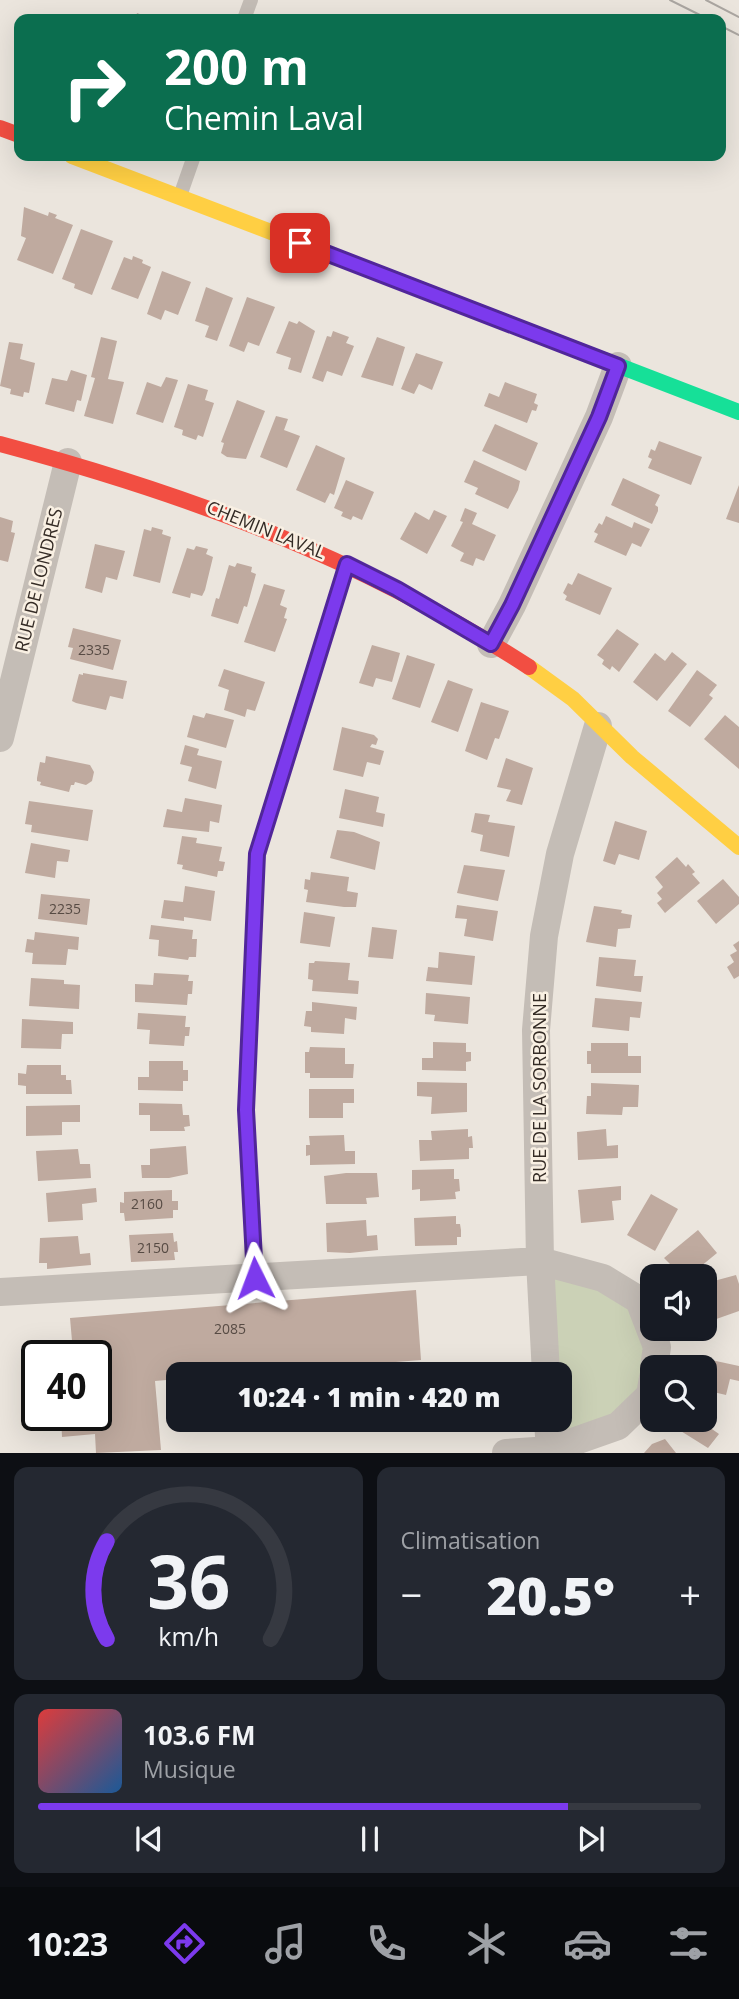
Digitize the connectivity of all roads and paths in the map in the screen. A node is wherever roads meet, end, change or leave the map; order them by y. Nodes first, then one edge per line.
1 (85, 161) edge
2 (192, 161) edge
3 (180, 197) junction
4 (618, 366) junction
5 (739, 412) edge
6 (0, 444) edge
7 (68, 462) junction
8 (347, 564) junction
9 (491, 644) junction
10 (598, 726) junction
11 (0, 738) edge
12 (739, 847) edge
13 (540, 1261) junction
14 (255, 1278) junction
15 (0, 1292) edge
16 (656, 1355) edge
17 (545, 1362) edge
18 (640, 1405) edge
19 (549, 1432) edge
20 (550, 1451) edge
21 (506, 1453) edge

1 - 3 street
2 - 3 lane
3 - 4 street
4 - 5 street
4 - 9 street
6 - 7 street, CHEMIN LAVAL
7 - 8 street, CHEMIN LAVAL
7 - 11 street, RUE DE LONDRES
8 - 9 street, CHEMIN LAVAL
8 - 14 street
9 - 10 street, CHEMIN LAVAL
10 - 12 street, CHEMIN LAVAL
10 - 13 street, RUE DE LA SORBONNE
13 - 14 street
13 - 16 street
13 - 17 street, RUE DE LA SORBONNE
14 - 15 street
18 - 20 street
19 - 20 street
20 - 21 street

